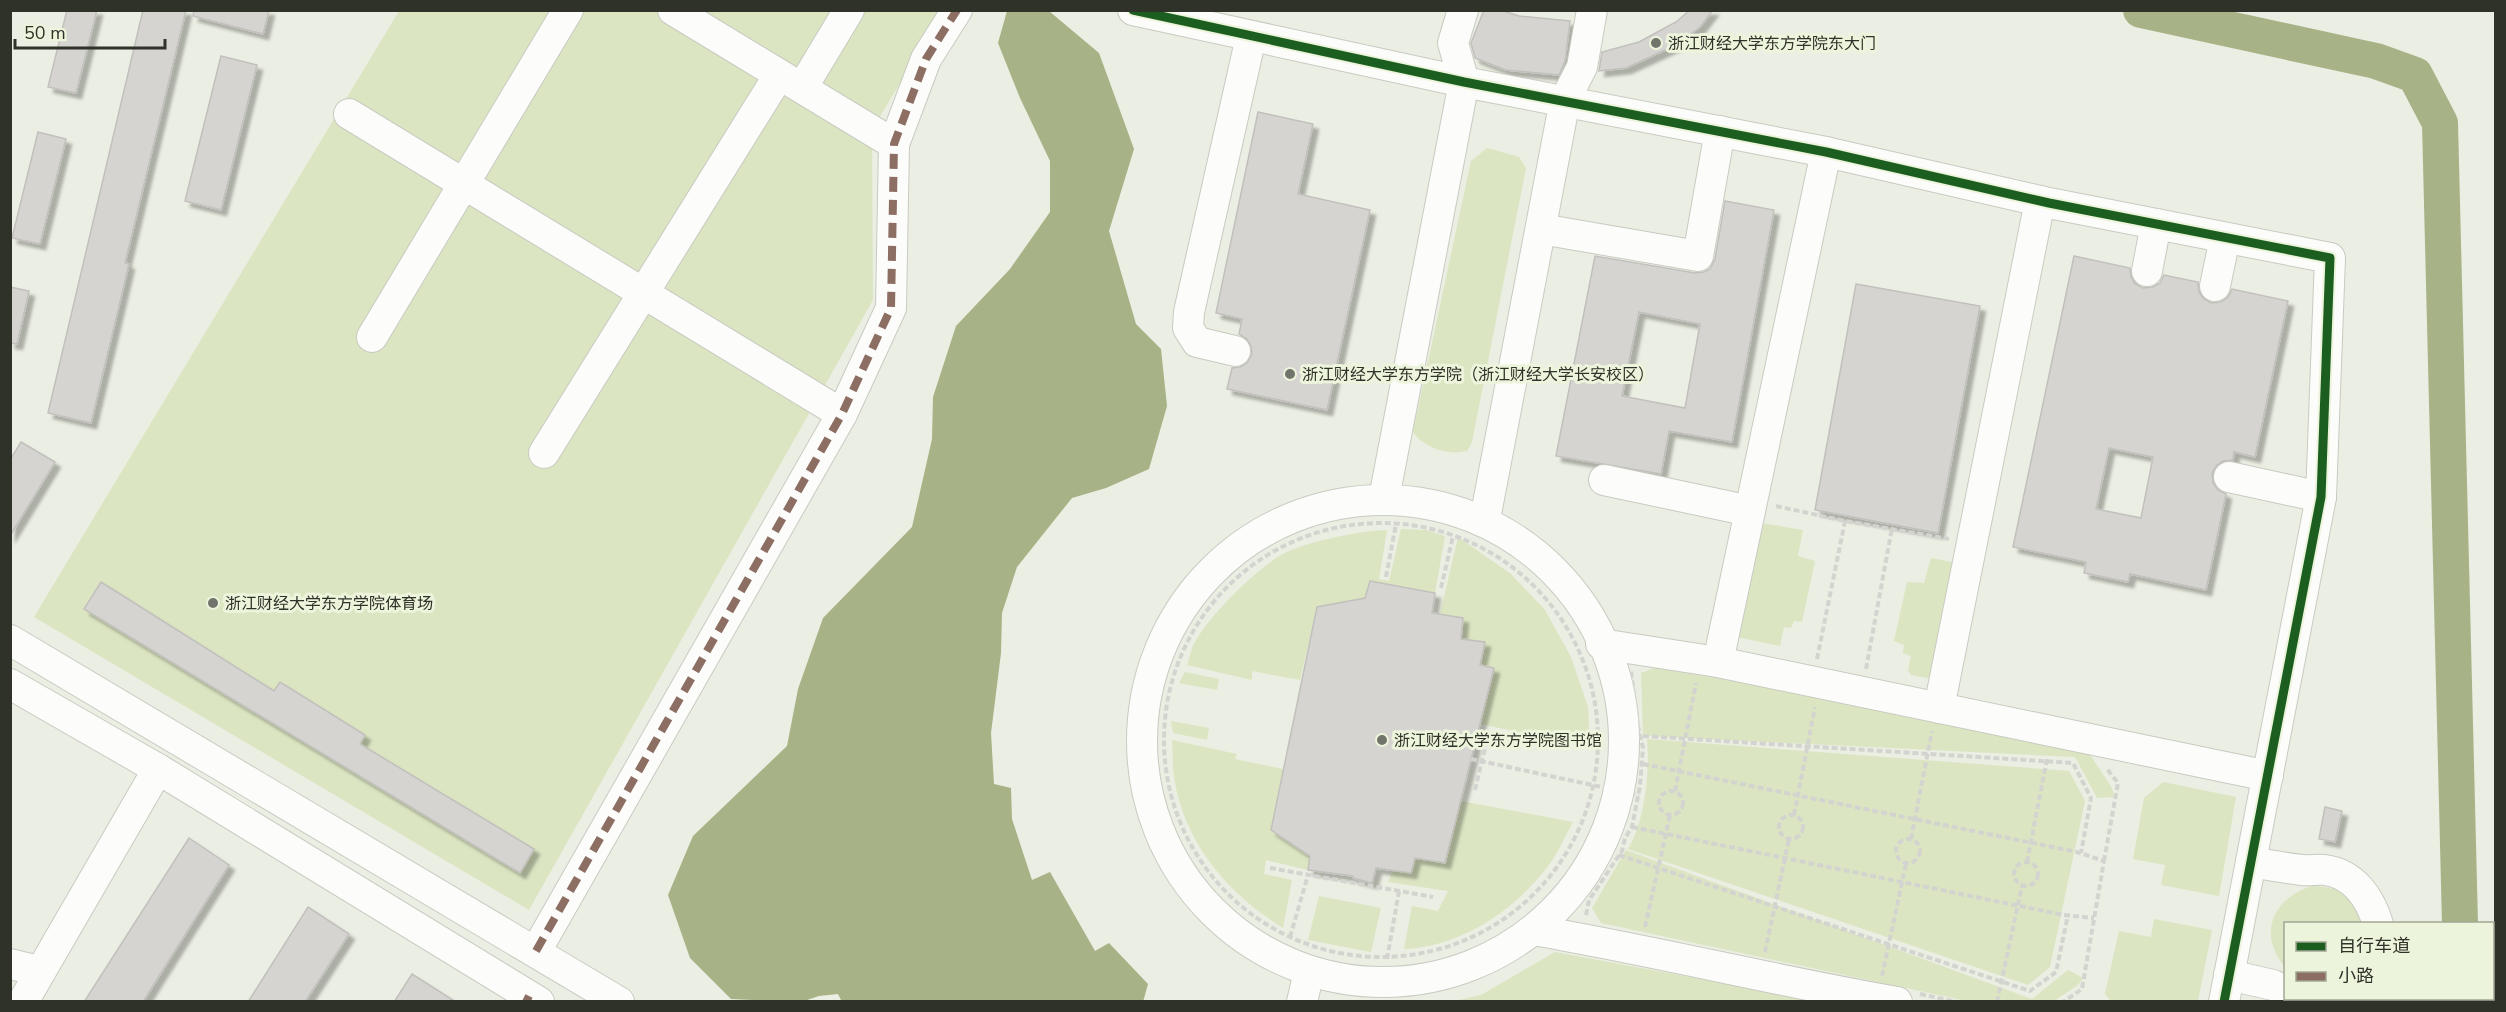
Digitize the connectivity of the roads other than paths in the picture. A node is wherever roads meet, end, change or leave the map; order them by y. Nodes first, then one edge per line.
1 (568, 10) edge
2 (674, 10) edge
3 (849, 10) edge
4 (957, 10) edge
5 (1133, 10) edge
6 (1462, 10) edge
7 (1592, 10) edge
8 (1251, 37) junction
9 (790, 82) junction
10 (1464, 82) junction
11 (1565, 100) junction
12 (349, 114) dead end
13 (1720, 131) junction
14 (894, 144) junction
15 (1826, 152) junction
16 (464, 184) junction
17 (2040, 201) junction
18 (2156, 224) junction
19 (1541, 229) junction
20 (2225, 238) junction
21 (2147, 271) dead end
22 (2215, 286) dead end
23 (644, 293) junction
24 (372, 337) dead end
25 (1235, 351) dead end
26 (842, 414) junction
27 (544, 453) dead end
28 (2229, 477) dead end
29 (1604, 480) dead end
30 (1385, 493) junction
31 (2321, 497) junction
32 (1762, 508) junction
33 (1485, 519) junction
34 (10, 640) edge
35 (1601, 644) junction
36 (1707, 671) junction
37 (10, 684) edge
38 (1936, 716) junction
39 (158, 769) junction
40 (2268, 776) junction
41 (2251, 862) junction
42 (2377, 922) edge
43 (1539, 931) junction
44 (536, 951) junction
45 (10, 964) edge
46 (39, 971) junction
47 (2226, 988) edge
48 (1305, 989) edge
49 (2284, 990) edge
50 (1896, 993) edge
51 (1364, 994) edge
52 (1823, 995) edge
53 (532, 1000) edge
54 (23, 1002) edge
55 (619, 1002) edge

1 - 16 street
2 - 9 street
3 - 9 street
4 - 14 street
5 - 8 street
6 - 10 street
7 - 11 street
8 - 10 street
8 - 25 street
9 - 14 street
9 - 23 street
10 - 11 street
10 - 30 street
11 - 13 street
11 - 19 street
12 - 16 street
13 - 15 street
13 - 19 street
14 - 26 street
15 - 17 street
15 - 32 street
16 - 23 street
16 - 24 street
17 - 18 street
17 - 38 street
18 - 20 street
18 - 21 street
19 - 33 street
20 - 22 street
20 - 31 street
23 - 26 street
23 - 27 street
26 - 44 street
28 - 31 street
29 - 32 street
30 - 33 street
30 - 48 street
31 - 40 street
32 - 36 street
33 - 35 street
34 - 44 street
35 - 36 street
35 - 43 street
36 - 38 street
37 - 39 street
38 - 40 street
39 - 46 street
39 - 53 street
40 - 41 street
41 - 42 street
41 - 47 street
43 - 51 street
43 - 52 street
44 - 55 street
45 - 46 street
46 - 54 street
47 - 49 street
48 - 51 street
50 - 52 street

